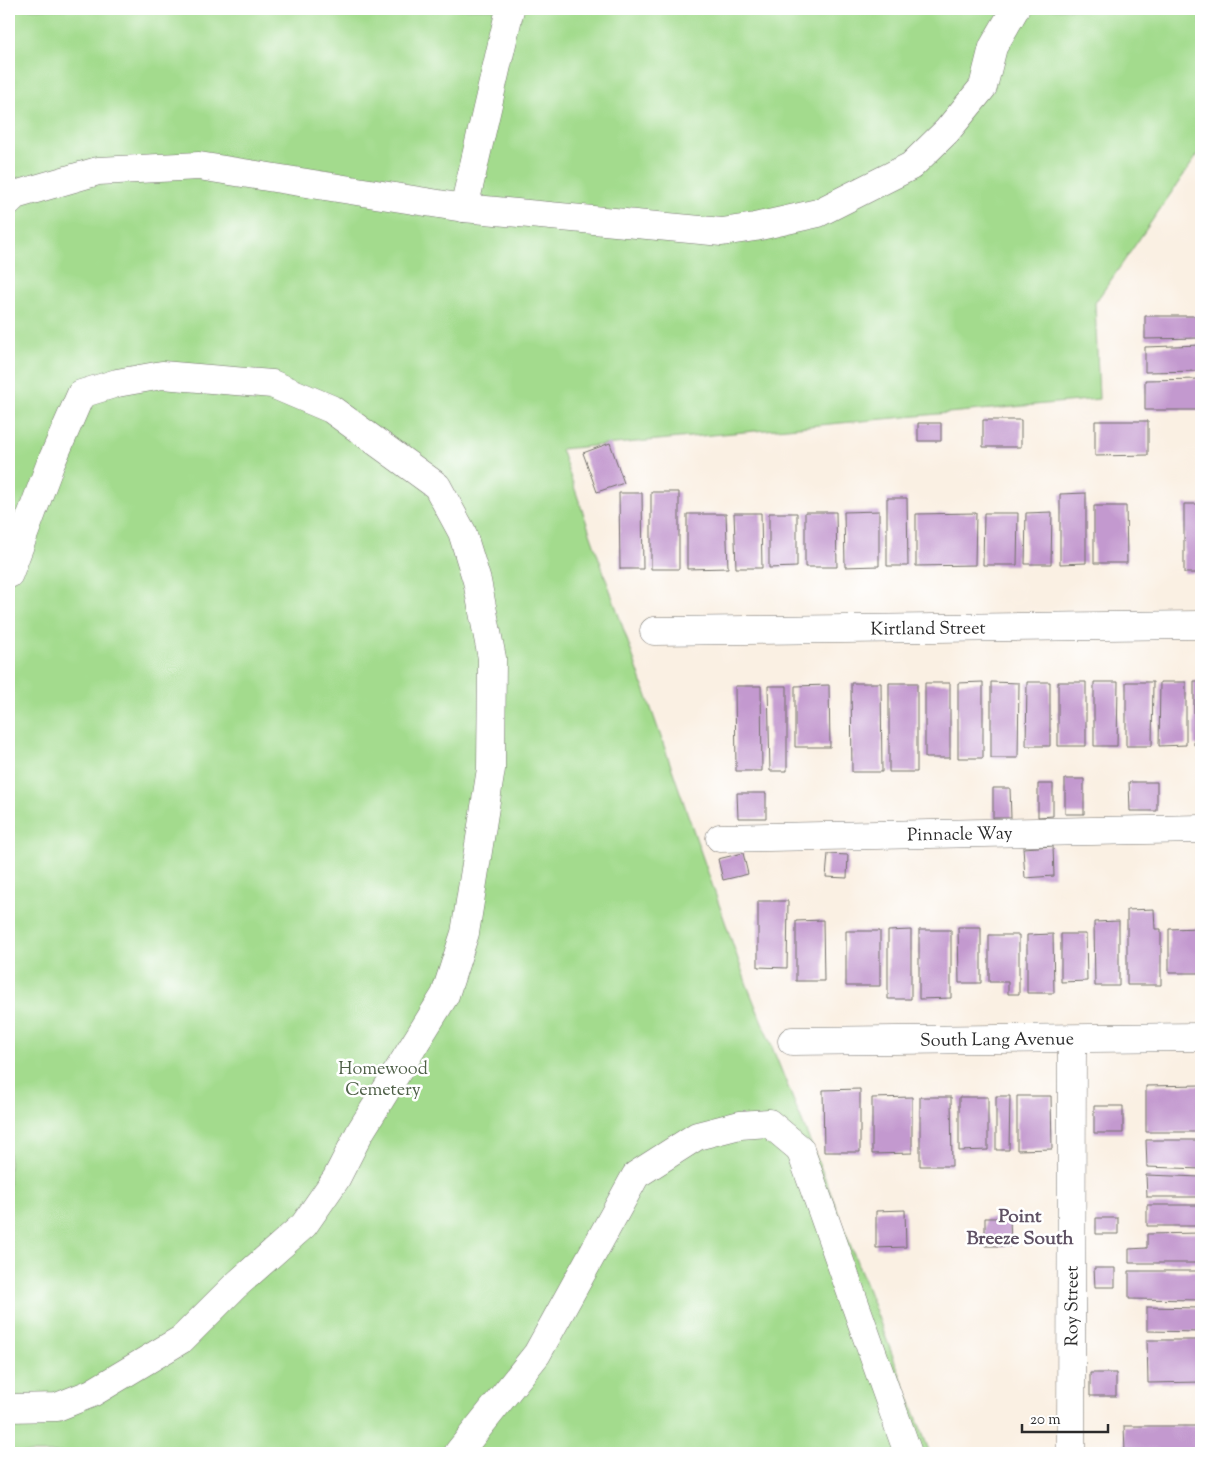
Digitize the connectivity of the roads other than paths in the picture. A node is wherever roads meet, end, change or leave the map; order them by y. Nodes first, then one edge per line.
1 (510, 9) edge
2 (1015, 9) edge
3 (9, 201) edge
4 (464, 208) junction
5 (9, 574) edge
6 (1201, 626) edge
7 (654, 631) dead end
8 (1201, 829) edge
9 (720, 838) dead end
10 (1201, 1037) edge
11 (1072, 1039) junction
12 (792, 1041) dead end
13 (9, 1408) edge
14 (1071, 1452) dead end
15 (458, 1453) edge
16 (908, 1453) edge

1 - 4 street
2 - 4 street
3 - 4 street
5 - 13 street
6 - 7 street, Kirtland Street
8 - 9 street, Pinnacle Way
10 - 11 street, South Lang Avenue
11 - 12 street, South Lang Avenue
11 - 14 street, Roy Street
15 - 16 street

